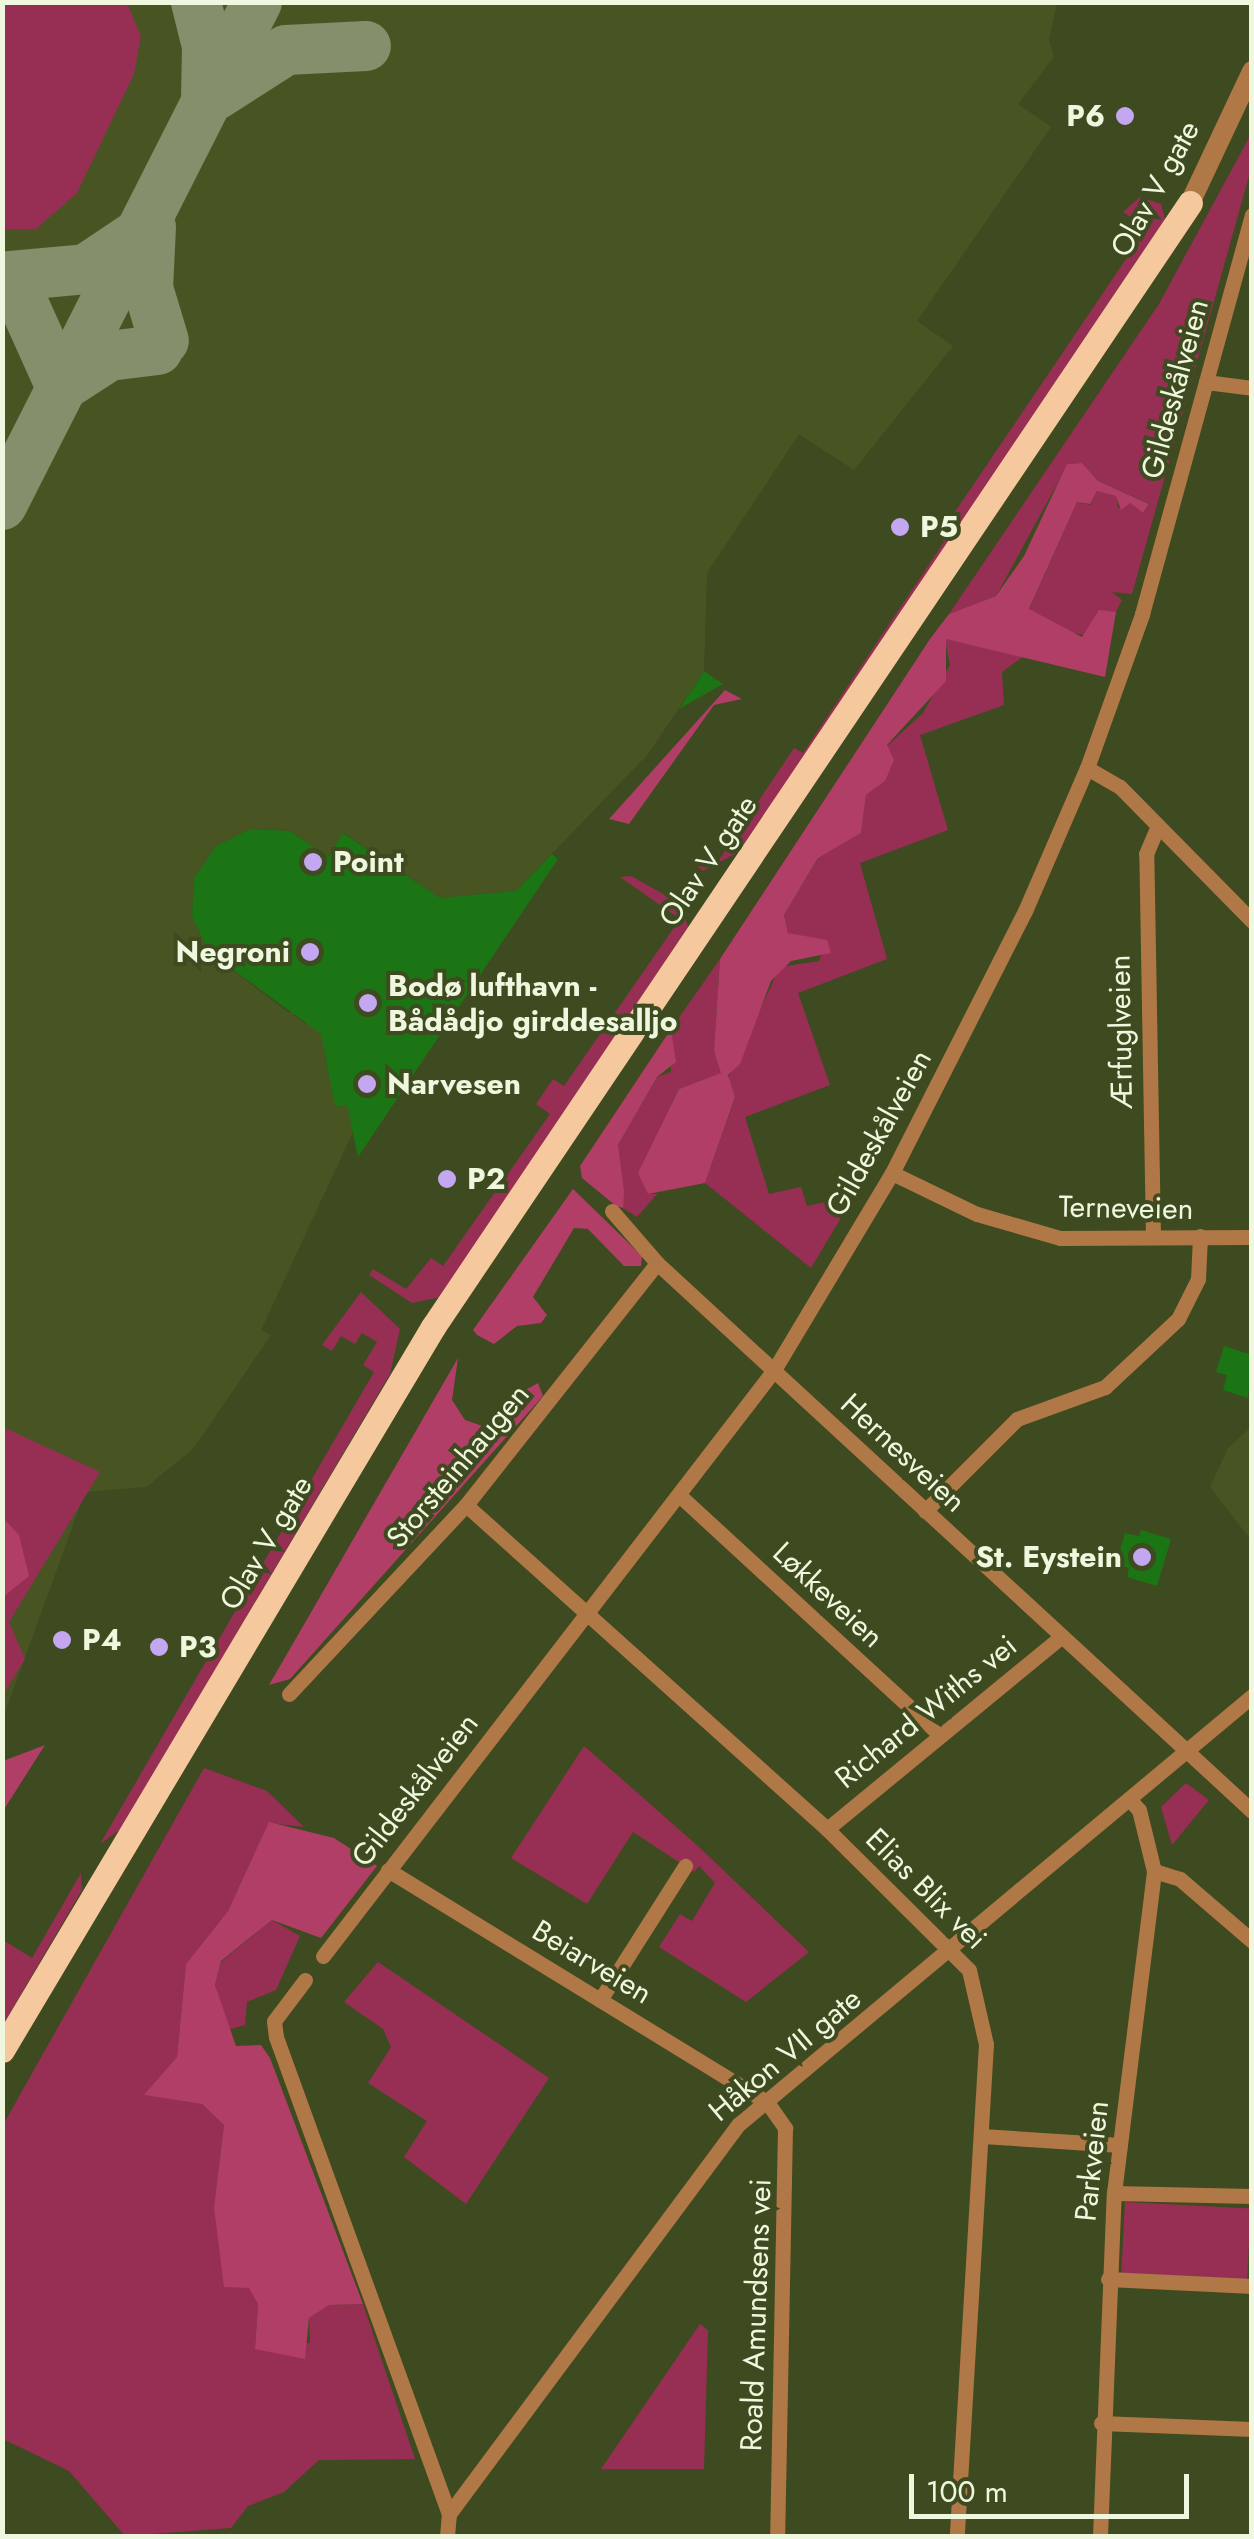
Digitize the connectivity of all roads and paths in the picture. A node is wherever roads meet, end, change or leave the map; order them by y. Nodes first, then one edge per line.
1 (1252, 71) edge
2 (1190, 203) joint
3 (1252, 215) edge
4 (1206, 382) junction
5 (1252, 388) edge
6 (1087, 768) junction
7 (1158, 828) junction
8 (1252, 921) edge
9 (892, 1173) junction
10 (612, 1212) dead end
11 (1200, 1236) junction
12 (1153, 1238) junction
13 (1252, 1238) edge
14 (657, 1263) junction
15 (774, 1370) junction
16 (679, 1495) junction
17 (466, 1505) junction
18 (925, 1511) junction
19 (584, 1616) junction
20 (1061, 1638) junction
21 (290, 1694) dead end
22 (1252, 1696) edge
23 (940, 1735) junction
24 (1186, 1750) junction
25 (1129, 1799) junction
26 (1252, 1811) edge
27 (827, 1830) junction
28 (685, 1866) dead end
29 (388, 1870) junction
30 (1154, 1871) junction
31 (1252, 1940) edge
32 (956, 1950) junction
33 (322, 1956) dead end
34 (305, 1980) dead end
35 (600, 2000) junction
36 (2, 2050) edge
37 (767, 2102) junction
38 (982, 2136) junction
39 (1120, 2145) junction
40 (1114, 2192) junction
41 (1252, 2196) edge
42 (1108, 2279) junction
43 (1252, 2286) edge
44 (1101, 2423) junction
45 (1252, 2430) edge
46 (449, 2514) junction
47 (447, 2536) edge
48 (777, 2536) edge
49 (957, 2536) edge
50 (1100, 2536) edge

1 - 2 street, Olav V gate
2 - 36 highway, Olav V gate
3 - 4 street, Gildeskålveien
4 - 5 street
4 - 6 street, Gildeskålveien
6 - 7 street
6 - 9 street, Gildeskålveien
7 - 8 street
7 - 12 street, Ærfuglveien
9 - 12 street, Terneveien
9 - 15 street, Gildeskålveien
10 - 14 street, Hernesveien
11 - 12 street, Terneveien
11 - 13 street, Terneveien
11 - 18 street
14 - 15 street, Hernesveien
14 - 17 street, Storsteinhaugen
15 - 16 street, Gildeskålveien
15 - 18 street, Hernesveien
16 - 19 street, Gildeskålveien
16 - 23 street, Løkkeveien
17 - 19 street, Elias Blix vei
17 - 21 street, Storsteinhaugen
18 - 20 street, Hernesveien
19 - 27 street, Elias Blix vei
19 - 29 street, Gildeskålveien
20 - 23 street, Richard Withs vei
20 - 24 street, Hernesveien
22 - 24 street, Håkon VII gate
23 - 27 street, Richard Withs vei
24 - 25 street, Håkon VII gate
24 - 26 street, Hernesveien
25 - 30 street, Parkveien
25 - 32 street, Håkon VII gate
27 - 32 street, Elias Blix vei
28 - 35 street
29 - 33 street, Gildeskålveien
29 - 35 street, Beiarveien
30 - 31 street
30 - 39 street, Parkveien
32 - 37 street, Håkon VII gate
32 - 38 street, Elias Blix vei
34 - 46 street
35 - 37 street, Beiarveien
37 - 46 street, Håkon VII gate
37 - 48 street, Roald Amundsens vei
38 - 39 street
38 - 49 street, Elias Blix vei
39 - 40 street, Parkveien
40 - 41 street
40 - 42 street, Parkveien
42 - 43 street
42 - 44 street, Parkveien
44 - 45 street
44 - 50 street, Parkveien
46 - 47 street

